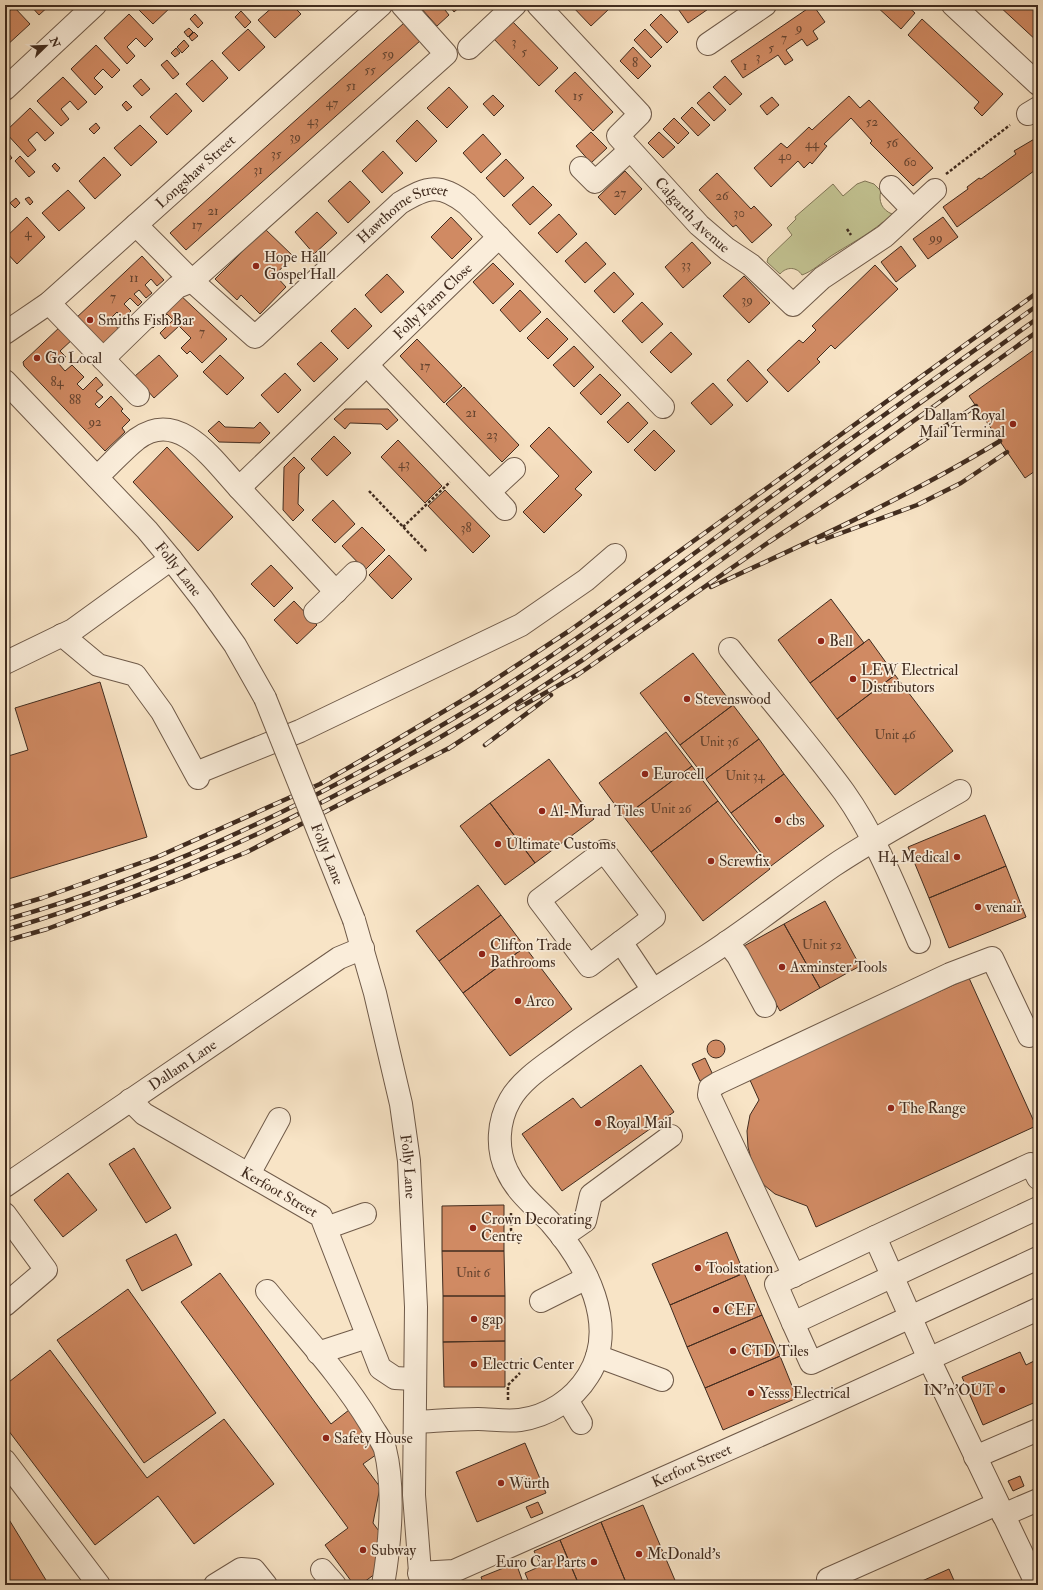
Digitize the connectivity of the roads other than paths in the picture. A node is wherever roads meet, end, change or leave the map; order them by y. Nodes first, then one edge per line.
1 (95, 5) edge
2 (381, 5) edge
3 (402, 5) edge
4 (516, 5) edge
5 (538, 5) edge
6 (765, 5) edge
7 (953, 5) edge
8 (708, 44) dead end
9 (470, 48) dead end
10 (1038, 84) edge
11 (5, 89) edge
12 (630, 150) junction
13 (581, 168) dead end
14 (891, 188) dead end
15 (935, 190) road end
16 (913, 210) junction
17 (136, 225) junction
18 (499, 237) junction
19 (192, 281) junction
20 (49, 303) junction
21 (5, 333) edge
22 (103, 359) junction
23 (367, 365) junction
24 (5, 381) edge
25 (138, 395) dead end
26 (663, 407) dead end
27 (514, 468) dead end
28 (97, 477) junction
29 (239, 488) junction
30 (489, 492) junction
31 (506, 509) dead end
32 (615, 556) dead end
33 (171, 559) junction
34 (355, 573) dead end
35 (336, 592) junction
36 (315, 612) dead end
37 (62, 635) junction
38 (730, 650) dead end
39 (5, 663) edge
40 (960, 791) dead end
41 (873, 841) junction
42 (621, 942) junction
43 (727, 942) junction
44 (919, 942) dead end
45 (363, 948) junction
46 (653, 990) junction
47 (765, 1006) dead end
48 (1029, 1036) dead end
49 (130, 1100) junction
50 (279, 1118) dead end
51 (671, 1136) dead end
52 (249, 1174) junction
53 (1038, 1178) edge
54 (5, 1186) edge
55 (1038, 1208) edge
56 (5, 1214) edge
57 (365, 1214) dead end
58 (326, 1228) junction
59 (562, 1237) junction
60 (875, 1237) junction
61 (1038, 1258) edge
62 (794, 1276) junction
63 (892, 1276) junction
64 (587, 1278) junction
65 (266, 1292) dead end
66 (541, 1301) dead end
67 (5, 1305) edge
68 (1036, 1314) edge
69 (910, 1317) junction
70 (793, 1323) junction
71 (366, 1336) junction
72 (318, 1353) junction
73 (597, 1356) junction
74 (929, 1359) junction
75 (414, 1379) junction
76 (662, 1380) dead end
77 (567, 1400) junction
78 (415, 1422) junction
79 (581, 1423) dead end
80 (1038, 1430) edge
81 (975, 1457) junction
82 (5, 1461) edge
83 (1038, 1500) edge
84 (1000, 1509) junction
85 (458, 1578) edge
86 (420, 1579) edge
87 (828, 1579) dead end
88 (99, 1585) edge
89 (214, 1585) edge
90 (266, 1585) edge
91 (383, 1585) edge
92 (1037, 1585) edge

1 - 11 street
2 - 17 street, Longshaw Street
3 - 19 street
4 - 9 street
5 - 12 street, Calgarth Avenue
6 - 8 street
7 - 10 street
12 - 13 street
12 - 16 street, Calgarth Avenue
14 - 16 street
15 - 16 street, Calgarth Avenue
17 - 19 street, Hawthorne Street
17 - 20 street, Longshaw Street
18 - 19 street, Hawthorne Street
18 - 23 street, Folly Farm Close
18 - 26 street, Hawthorne Street
19 - 22 street
20 - 21 street, Longshaw Street
20 - 22 street
22 - 25 street
23 - 29 street, Folly Farm Close
23 - 30 street
24 - 28 street, Folly Lane
27 - 30 street
28 - 29 street
28 - 33 street, Folly Lane
29 - 35 street
30 - 31 street
32 - 37 street
33 - 37 street
33 - 45 street, Folly Lane, bridge
34 - 35 street
35 - 36 street
37 - 39 street
38 - 41 street
40 - 41 street
41 - 43 street
41 - 44 street
42 - 42 street
42 - 46 street
43 - 46 street
43 - 47 street
45 - 49 street, Dallam Lane
45 - 75 street, Folly Lane
46 - 59 street
48 - 62 street
49 - 52 street, Kerfoot Street
49 - 54 street, Dallam Lane
50 - 52 street
51 - 59 street
52 - 58 street, Kerfoot Street
53 - 60 street
55 - 63 street
56 - 67 street
57 - 58 street
58 - 71 street, Kerfoot Street
59 - 64 street
60 - 62 street
60 - 63 street
61 - 69 street
62 - 70 street
63 - 69 street
63 - 70 street
64 - 66 street
64 - 73 street
65 - 72 street
68 - 74 street, Kerfoot Street
69 - 70 street
69 - 74 street
71 - 72 street
71 - 75 street, Kerfoot Street
72 - 91 street
73 - 76 street
73 - 77 street
74 - 81 street
74 - 85 street, Kerfoot Street
75 - 78 street, Folly Lane
77 - 78 street
77 - 79 street
78 - 86 street, Kerfoot Street
80 - 81 street
81 - 84 street
82 - 88 street
83 - 84 street
84 - 87 street
84 - 92 street
85 - 86 street, Kerfoot Street
89 - 90 street

